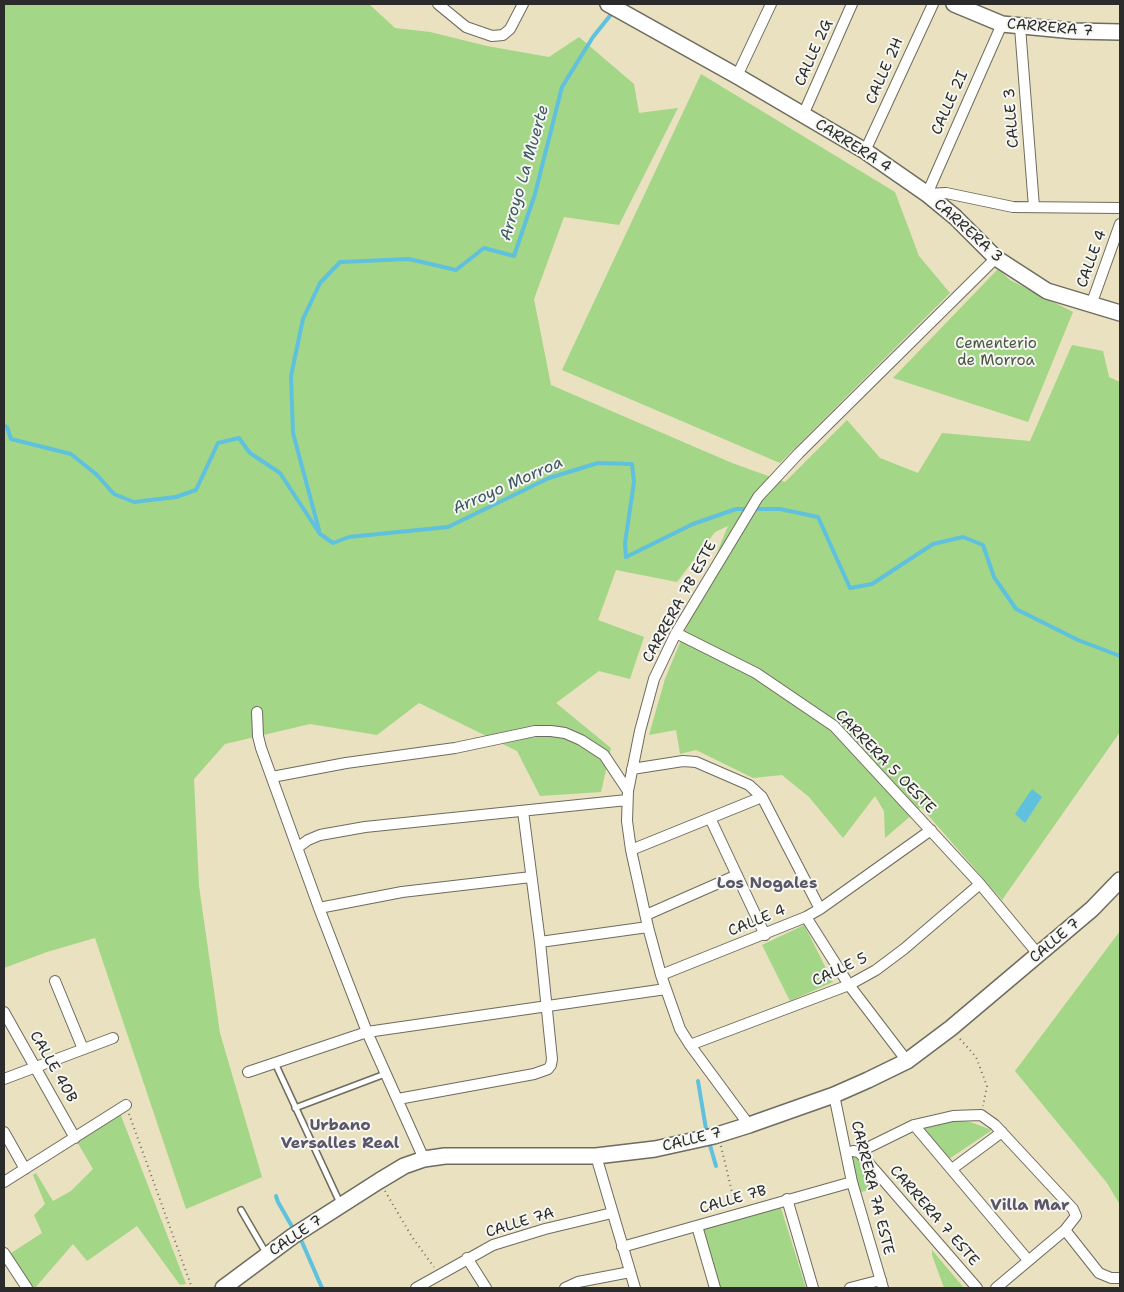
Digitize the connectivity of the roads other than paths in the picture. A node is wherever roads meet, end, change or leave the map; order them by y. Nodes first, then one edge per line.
1 (438, 4) edge
2 (523, 4) edge
3 (771, 4) edge
4 (852, 4) edge
5 (933, 4) edge
6 (954, 4) edge
7 (611, 5) edge
8 (1002, 24) junction
9 (1020, 27) junction
10 (1120, 32) edge
11 (737, 76) junction
12 (803, 115) junction
13 (866, 151) junction
14 (927, 194) junction
15 (1034, 207) junction
16 (1120, 208) edge
17 (1120, 224) edge
18 (996, 258) junction
19 (1091, 305) junction
20 (1120, 312) edge
21 (676, 633) junction
22 (258, 712) dead end
23 (632, 770) junction
24 (272, 777) junction
25 (628, 795) junction
26 (762, 797) junction
27 (522, 811) junction
28 (710, 818) junction
29 (931, 830) junction
30 (297, 848) junction
31 (631, 850) junction
32 (737, 875) junction
33 (531, 877) junction
34 (1120, 880) edge
35 (980, 884) junction
36 (319, 908) junction
37 (820, 909) junction
38 (646, 915) junction
39 (806, 917) junction
40 (648, 927) junction
41 (765, 935) junction
42 (540, 942) junction
43 (1038, 954) junction
44 (661, 975) junction
45 (55, 981) dead end
46 (849, 985) junction
47 (666, 989) junction
48 (546, 1005) junction
49 (4, 1012) edge
50 (367, 1032) junction
51 (113, 1038) dead end
52 (690, 1045) junction
53 (83, 1049) junction
54 (907, 1061) junction
55 (275, 1062) junction
56 (36, 1068) junction
57 (248, 1072) dead end
58 (386, 1074) junction
59 (4, 1079) edge
60 (834, 1095) junction
61 (398, 1099) junction
62 (126, 1105) road end
63 (295, 1108) junction
64 (749, 1125) junction
65 (914, 1125) junction
66 (4, 1132) edge
67 (1002, 1132) junction
68 (75, 1138) junction
69 (845, 1149) junction
70 (859, 1152) junction
71 (596, 1156) junction
72 (424, 1159) junction
73 (25, 1169) junction
74 (952, 1169) junction
75 (4, 1182) edge
76 (852, 1182) junction
77 (787, 1199) junction
78 (341, 1205) junction
79 (241, 1210) dead end
80 (612, 1213) junction
81 (697, 1226) junction
82 (1065, 1230) junction
83 (622, 1247) junction
84 (4, 1253) edge
85 (267, 1255) junction
86 (467, 1258) junction
87 (1028, 1260) junction
88 (630, 1272) junction
89 (1120, 1278) edge
90 (882, 1284) edge
91 (421, 1287) edge
92 (27, 1288) edge
93 (223, 1288) edge
94 (486, 1288) edge
95 (565, 1288) edge
96 (635, 1288) edge
97 (715, 1288) edge
98 (813, 1288) edge
99 (850, 1288) edge
100 (977, 1288) edge
101 (996, 1288) edge

1 - 2 street
3 - 11 street
4 - 12 street, CALLE 2G
5 - 13 street, CALLE 2H
6 - 8 street, CARRERA 7
7 - 11 street, CARRERA 4
8 - 9 street, CARRERA 7
8 - 14 street, CALLE 2I
9 - 10 street, CARRERA 7
9 - 15 street, CALLE 3
11 - 12 street, CARRERA 4
12 - 13 street, CARRERA 4
13 - 14 street, CARRERA 4
14 - 15 street
14 - 18 street, CARRERA 3
15 - 16 street
17 - 19 street, CALLE 4
18 - 19 street, CARRERA 3
18 - 21 street, CARRERA 7B ESTE
19 - 20 street, CARRERA 3
21 - 23 street, CARRERA 7B ESTE
21 - 29 street, CARRERA 5 OESTE
22 - 24 street
23 - 25 street, CARRERA 7B ESTE
23 - 26 street
24 - 25 street
24 - 30 street
25 - 27 street
25 - 31 street, CARRERA 7B ESTE
26 - 28 street
26 - 37 street
27 - 30 street
27 - 33 street
28 - 31 street
28 - 32 street
29 - 35 street, CARRERA 5 OESTE
29 - 37 street, CALLE 4
30 - 36 street
31 - 38 street, CARRERA 7B ESTE
32 - 38 street
32 - 41 street
33 - 36 street
33 - 42 street
34 - 43 street, CALLE 7
35 - 43 street, CARRERA 5 OESTE
35 - 46 street, CALLE 5
36 - 50 street
37 - 39 street, CALLE 4
38 - 40 street, CARRERA 7B ESTE
39 - 41 street, CALLE 4
39 - 46 street
40 - 42 street
40 - 44 street, CARRERA 7B ESTE
41 - 44 street, CALLE 4
42 - 48 street
43 - 54 street, CALLE 7
44 - 47 street, CARRERA 7B ESTE
45 - 53 street
46 - 52 street, CALLE 5
46 - 54 street
47 - 48 street
47 - 52 street, CARRERA 7B ESTE
48 - 50 street
48 - 61 street
49 - 56 street, CALLE 40B
50 - 55 street
50 - 58 street
51 - 53 street
52 - 64 street, CARRERA 7B ESTE
53 - 56 street
54 - 60 street, CALLE 7
55 - 57 street
55 - 63 lane
56 - 59 street
56 - 68 street, CALLE 40B
58 - 61 street
58 - 63 lane
60 - 64 street, CALLE 7
60 - 69 street, CARRERA 7A ESTE
61 - 72 street
62 - 68 street
63 - 78 lane
64 - 71 street, CALLE 7
65 - 67 street
65 - 70 street
65 - 74 street
66 - 73 street
67 - 74 street
67 - 82 street
68 - 73 street
69 - 70 street
69 - 76 street, CARRERA 7A ESTE
70 - 100 street, CARRERA 7 ESTE
71 - 72 street, CALLE 7
71 - 80 street
72 - 78 street, CALLE 7
73 - 75 street
74 - 87 street
76 - 77 street, CALLE 7B
76 - 90 street, CARRERA 7A ESTE
77 - 81 street, CALLE 7B
77 - 98 street
78 - 85 street, CALLE 7
79 - 85 lane
80 - 83 street
80 - 86 street, CALLE 7A
81 - 83 street, CALLE 7B
81 - 97 street
82 - 87 street
82 - 89 street
83 - 88 street
84 - 92 street
85 - 93 street, CALLE 7
86 - 91 street, CALLE 7A
86 - 94 street
87 - 101 street
88 - 95 street
88 - 96 street
90 - 99 street

